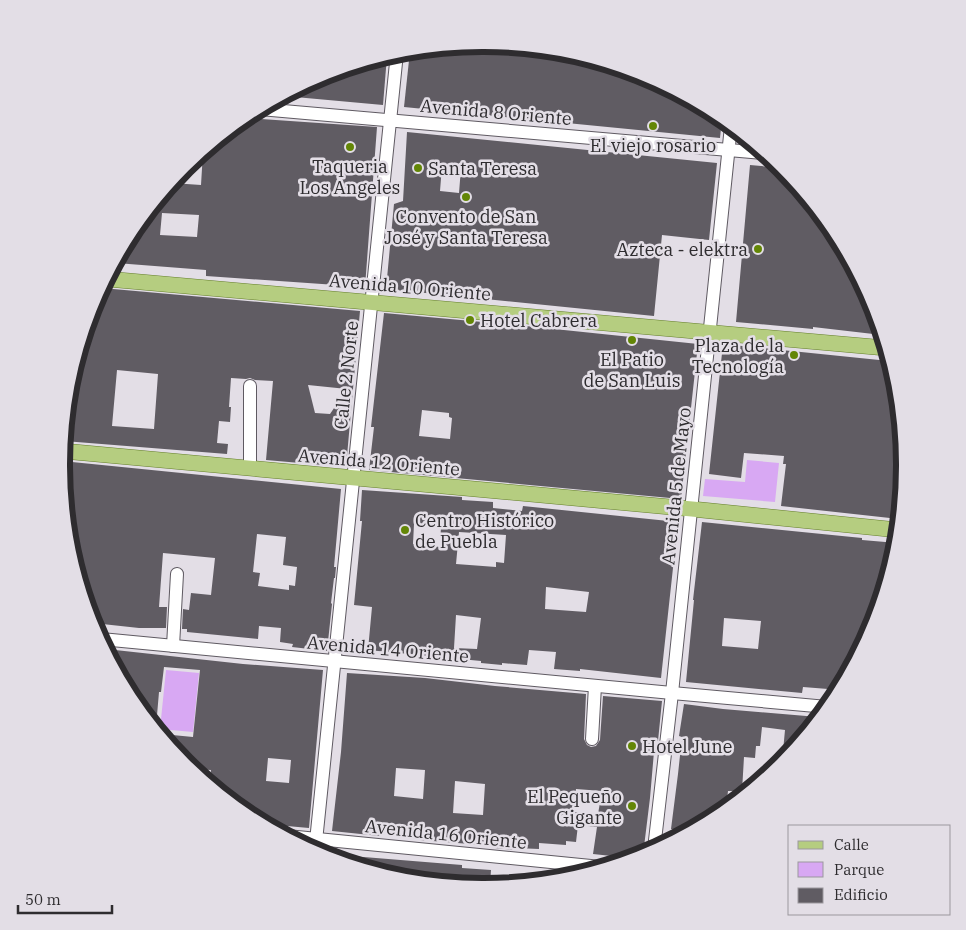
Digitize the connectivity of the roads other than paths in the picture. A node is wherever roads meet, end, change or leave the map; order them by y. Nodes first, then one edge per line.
1 (396, 62) edge
2 (273, 110) edge
3 (390, 120) junction
4 (730, 135) edge
5 (729, 149) junction
6 (751, 151) edge
7 (115, 280) edge
8 (371, 303) junction
9 (710, 334) junction
10 (878, 347) edge
11 (250, 386) dead end
12 (70, 452) edge
13 (250, 469) junction
14 (353, 478) junction
15 (692, 509) junction
16 (890, 529) edge
17 (177, 574) dead end
18 (110, 640) edge
19 (173, 646) junction
20 (334, 662) junction
21 (595, 686) junction
22 (672, 693) junction
23 (817, 706) edge
24 (592, 738) dead end
25 (655, 840) edge
26 (316, 842) edge
27 (322, 844) edge
28 (581, 865) edge

1 - 3 street, Calle 2 Norte
2 - 3 street, Avenida 8 Oriente
3 - 5 street, Avenida 8 Oriente
3 - 8 street, Calle 2 Norte
4 - 5 street, Avenida 5 de Mayo
5 - 6 street, Avenida 8 Oriente
5 - 9 street, Avenida 5 de Mayo
7 - 8 main road, Avenida 10 Oriente
8 - 9 main road, Avenida 10 Oriente
8 - 14 street, Calle 2 Norte
9 - 10 main road, Avenida 10 Oriente
9 - 15 street, Avenida 5 de Mayo
11 - 13 street
12 - 13 main road, Avenida 12 Oriente
13 - 14 main road, Avenida 12 Oriente
14 - 15 main road, Avenida 12 Oriente
14 - 20 street, Calle 2 Norte
15 - 16 main road, Avenida 12 Oriente
15 - 22 street, Avenida 5 de Mayo
17 - 19 street
18 - 19 street, Avenida 14 Oriente
19 - 20 street, Avenida 14 Oriente
20 - 21 street, Avenida 14 Oriente
20 - 26 street, Calle 2 Norte
21 - 22 street, Avenida 14 Oriente
21 - 24 street
22 - 23 street, Avenida 14 Oriente
22 - 25 street, Avenida 5 de Mayo
27 - 28 street, Avenida 16 Oriente

